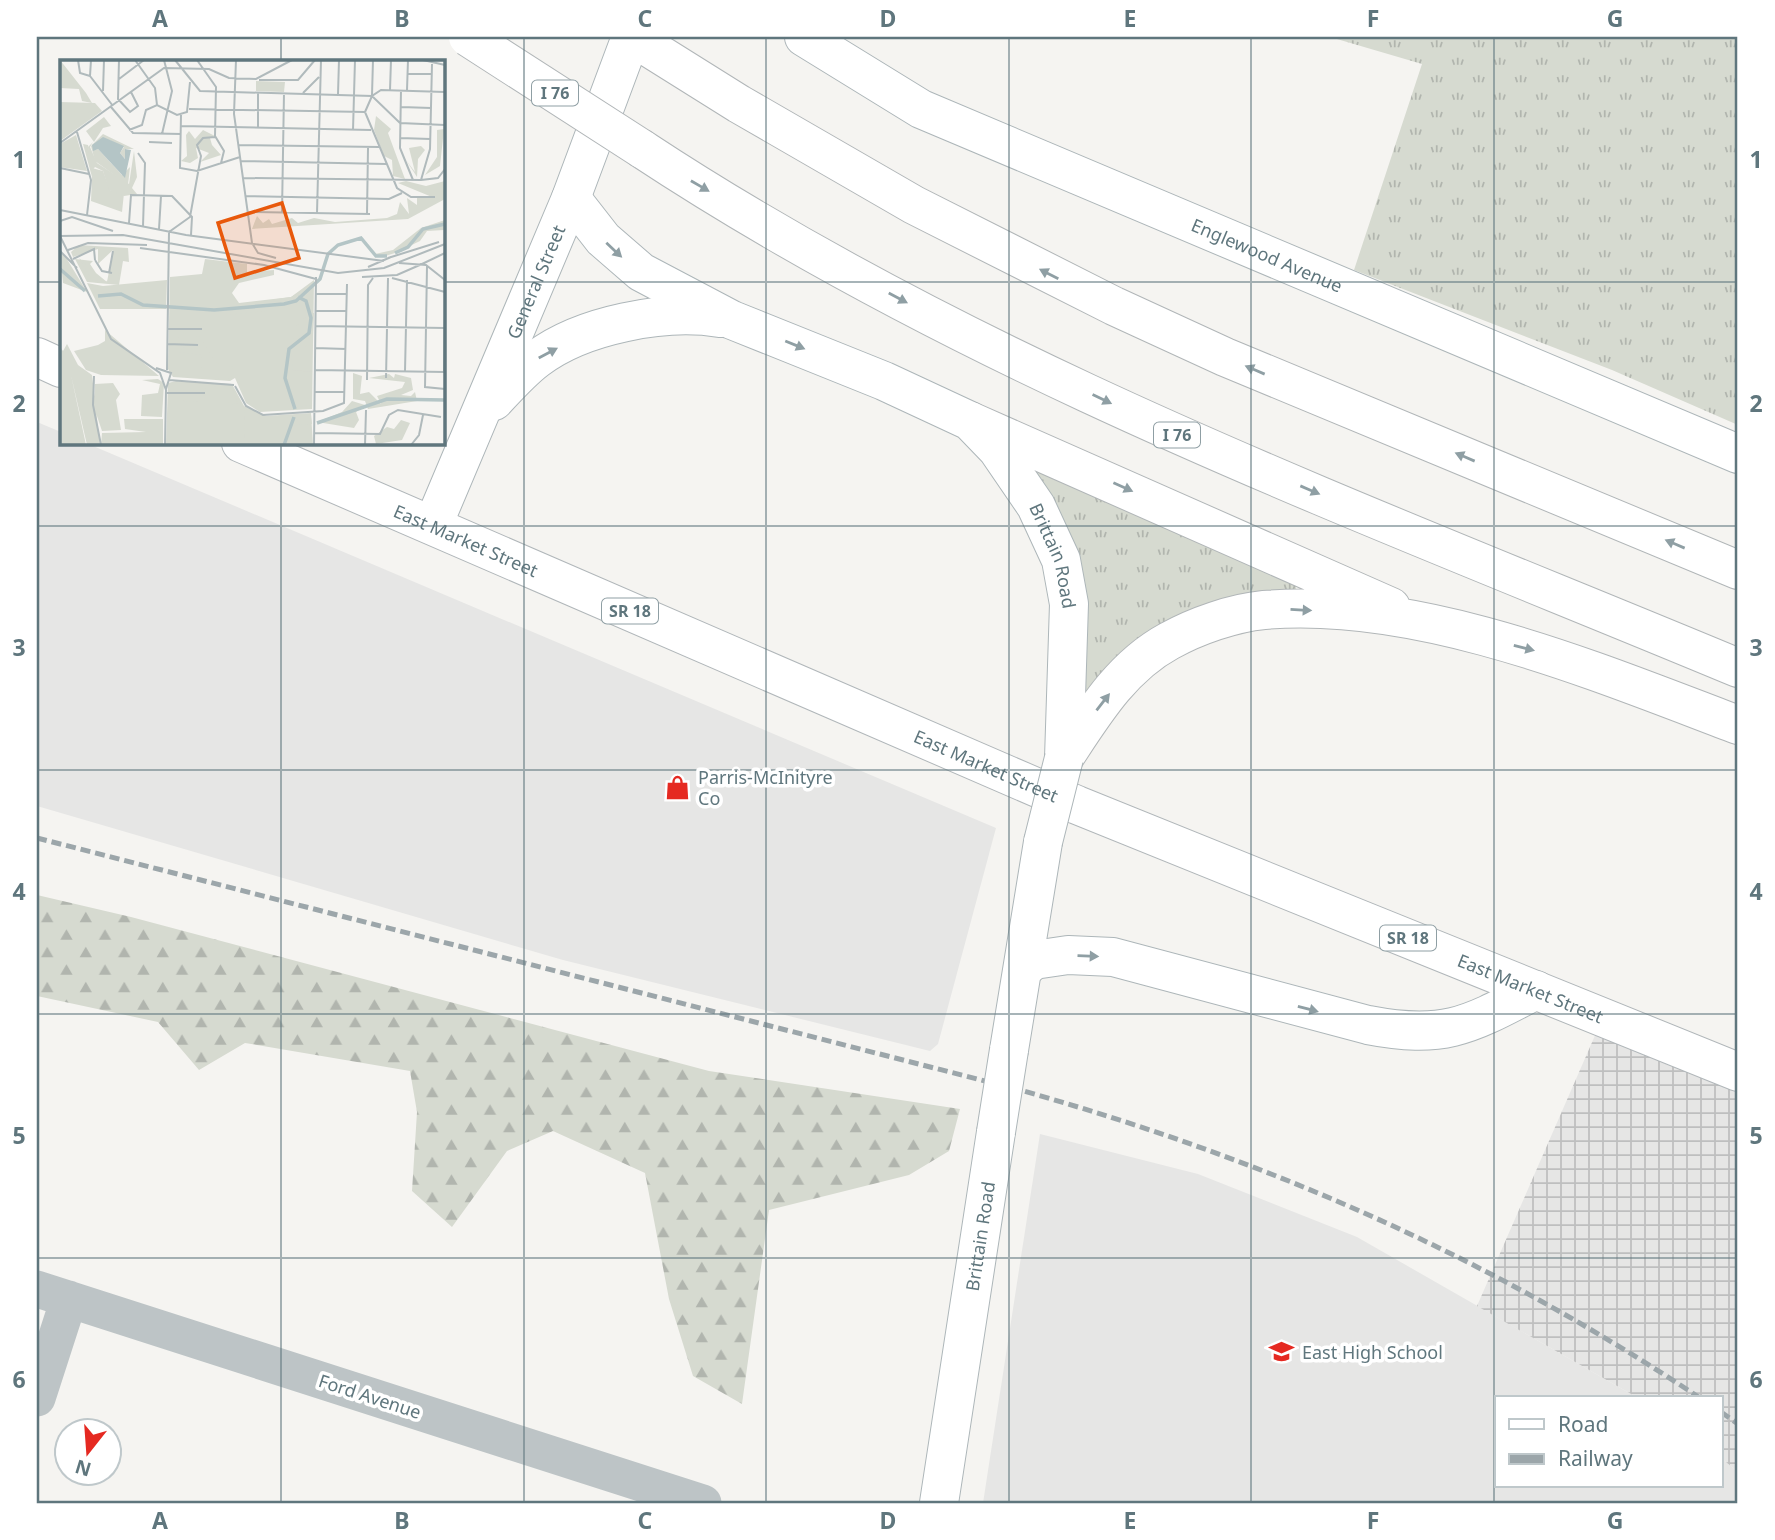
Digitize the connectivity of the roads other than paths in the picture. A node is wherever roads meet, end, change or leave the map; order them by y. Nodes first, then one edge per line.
1 (468, 37) edge
2 (632, 37) edge
3 (804, 37) edge
4 (570, 198) junction
5 (732, 320) junction
6 (37, 357) edge
7 (60, 368) edge
8 (480, 415) junction
9 (970, 421) junction
10 (243, 444) edge
11 (1738, 454) edge
12 (433, 525) junction
13 (1738, 570) edge
14 (1432, 625) junction
15 (1738, 668) edge
16 (1738, 725) edge
17 (1064, 758) junction
18 (1023, 969) junction
19 (1536, 990) junction
20 (1738, 1072) edge
21 (53, 1294) edge
22 (37, 1398) edge
23 (703, 1503) edge
24 (939, 1503) edge

1 -> 15 main road, I 76, bridge
2 - 4 main road, General Street
13 -> 2 main road
3 - 11 main road, Englewood Avenue
4 -> 5 main road
4 - 8 main road, General Street
8 -> 5 main road
5 -> 9 main road, Brittain Road
6 - 7 main road
8 - 12 main road, General Street
9 -> 14 main road
9 - 17 main road, Brittain Road
10 - 12 main road, East Market Street / SR 18
12 - 19 main road, East Market Street / SR 18
14 -> 16 main road
17 -> 14 main road
17 - 18 main road, Brittain Road, bridge
18 -> 19 main road
18 - 24 main road, Brittain Road, bridge
19 - 20 main road, East Market Street / SR 18
21 - 22 street
21 - 23 street, Ford Avenue

